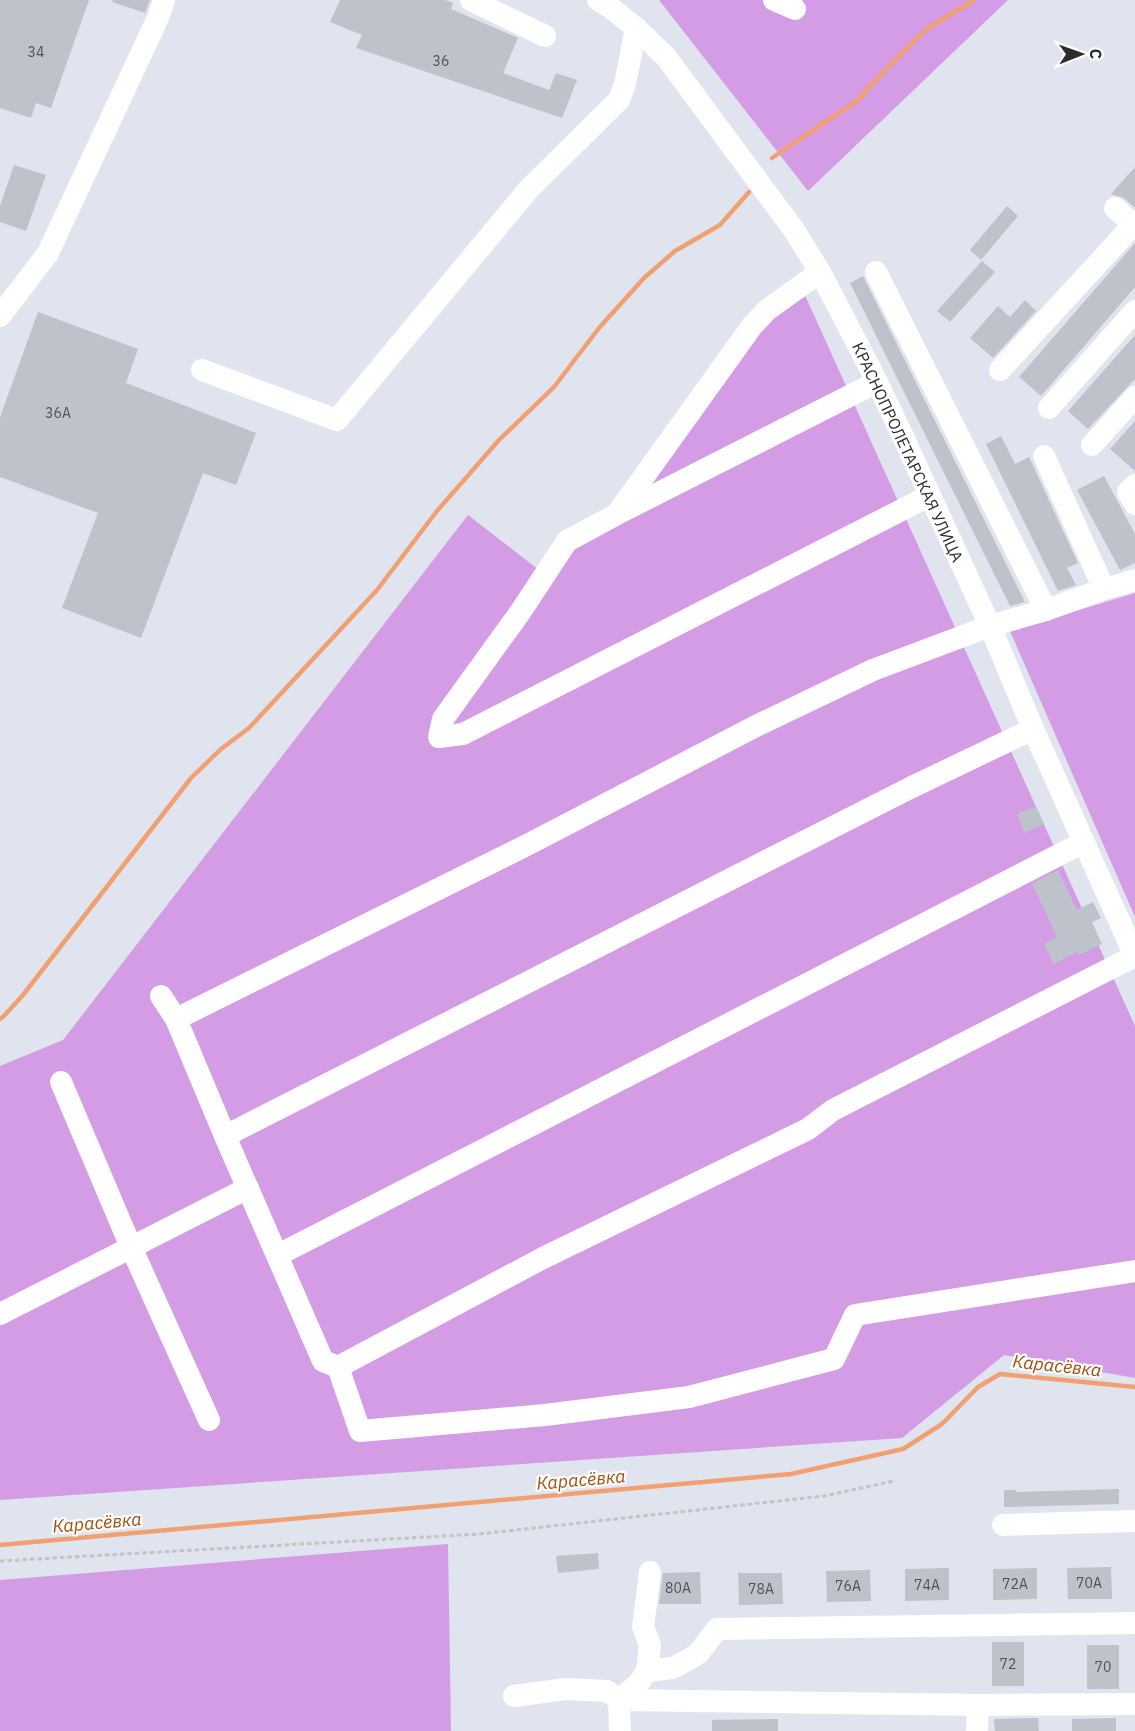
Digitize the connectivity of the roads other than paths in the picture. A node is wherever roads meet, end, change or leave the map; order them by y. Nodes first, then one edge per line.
1 (164, 0) edge
2 (471, 0) edge
3 (774, 0) edge
4 (608, 2) edge
5 (795, 9) dead end
6 (636, 28) junction
7 (545, 36) dead end
8 (1115, 208) dead end
9 (1134, 224) edge
10 (820, 272) junction
11 (876, 272) dead end
12 (1135, 311) edge
13 (0, 316) edge
14 (202, 370) dead end
15 (1000, 370) dead end
16 (877, 382) junction
17 (1135, 398) edge
18 (1048, 408) dead end
19 (1092, 445) dead end
20 (1044, 456) dead end
21 (1135, 485) edge
22 (929, 496) junction
23 (1135, 504) edge
24 (617, 514) junction
25 (1135, 580) edge
26 (1104, 589) junction
27 (1046, 610) junction
28 (990, 626) junction
29 (1033, 729) junction
30 (1084, 842) junction
31 (1135, 956) edge
32 (161, 996) dead end
33 (176, 1019) junction
34 (62, 1082) dead end
35 (225, 1136) junction
36 (248, 1188) junction
37 (131, 1247) junction
38 (278, 1255) junction
39 (1135, 1270) edge
40 (0, 1314) edge
41 (338, 1367) junction
42 (209, 1420) dead end
43 (1135, 1521) edge
44 (1003, 1525) dead end
45 (650, 1572) dead end
46 (1135, 1623) edge
47 (647, 1671) junction
48 (514, 1696) dead end
49 (619, 1700) junction
50 (1135, 1704) edge
51 (978, 1705) junction
52 (620, 1731) edge
53 (977, 1731) edge

1 - 13 street
2 - 7 street
3 - 5 street
4 - 6 street, КРАСНОПРОЛЕТАРСКАЯ УЛИЦА
6 - 10 street, КРАСНОПРОЛЕТАРСКАЯ УЛИЦА
6 - 14 street
8 - 9 street
9 - 15 street
10 - 16 street, КРАСНОПРОЛЕТАРСКАЯ УЛИЦА
10 - 24 street
11 - 27 street
12 - 18 street
16 - 22 street, КРАСНОПРОЛЕТАРСКАЯ УЛИЦА
16 - 24 street
17 - 19 street
20 - 26 street
21 - 23 street
22 - 24 street
22 - 28 street, КРАСНОПРОЛЕТАРСКАЯ УЛИЦА
25 - 26 street
26 - 27 street
27 - 28 street
28 - 29 street, КРАСНОПРОЛЕТАРСКАЯ УЛИЦА
28 - 33 street
29 - 30 street, КРАСНОПРОЛЕТАРСКАЯ УЛИЦА
29 - 35 street
30 - 31 street, КРАСНОПРОЛЕТАРСКАЯ УЛИЦА
30 - 38 street
31 - 41 street
32 - 33 street
33 - 35 street
34 - 37 street
35 - 36 street
36 - 37 street
36 - 38 street
37 - 40 street
37 - 42 street
38 - 41 street
39 - 41 street
43 - 44 street
45 - 47 street
46 - 47 street
47 - 49 street
48 - 49 street
49 - 51 street
49 - 52 street
50 - 51 street
51 - 53 street

